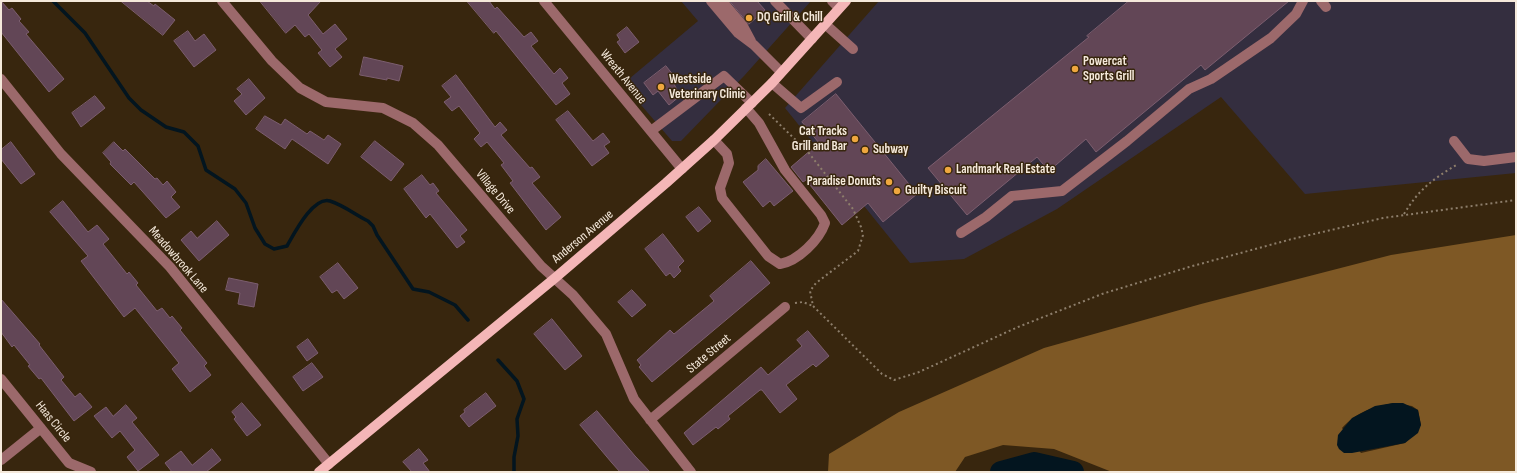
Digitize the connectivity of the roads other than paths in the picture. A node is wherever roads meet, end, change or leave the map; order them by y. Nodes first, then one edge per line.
1 (222, 1) edge
2 (544, 1) edge
3 (711, 1) edge
4 (722, 1) edge
5 (770, 1) edge
6 (1302, 1) edge
7 (839, 4) edge
8 (778, 5) edge
9 (825, 24) junction
10 (812, 39) junction
11 (754, 45) junction
12 (853, 49) dead end
13 (781, 72) junction
14 (1, 79) edge
15 (837, 82) dead end
16 (772, 83) junction
17 (749, 106) junction
18 (651, 131) junction
19 (714, 140) junction
20 (1454, 141) dead end
21 (1516, 157) edge
22 (682, 169) junction
23 (961, 232) dead end
24 (555, 278) junction
25 (785, 307) road end
26 (1, 379) edge
27 (650, 420) junction
28 (41, 428) junction
29 (1, 460) edge
30 (329, 464) junction
31 (91, 472) edge
32 (319, 472) edge
33 (691, 472) edge

1 - 24 street, Village Drive
2 - 18 street, Wreath Avenue
3 - 11 street
4 - 11 street
5 - 8 street
6 - 23 street
7 - 9 main road, Anderson Avenue
8 - 10 street
9 - 10 main road, Anderson Avenue
9 - 12 street
10 - 13 main road, Anderson Avenue
11 - 13 street
13 - 16 main road, Anderson Avenue
14 - 30 street, Meadowbrook Lane
15 - 16 street
16 - 17 main road, Anderson Avenue
17 - 18 street
17 - 19 main road, Anderson Avenue
17 - 19 street
18 - 22 street, Wreath Avenue
19 - 22 main road, Anderson Avenue
20 - 21 street
22 - 24 main road, Anderson Avenue
24 - 27 street, Village Drive
24 - 30 main road, Anderson Avenue
25 - 27 street, State Street
26 - 28 street, Haas Circle
27 - 33 street, Village Drive
28 - 29 street
28 - 31 street, Haas Circle
30 - 32 main road, Anderson Avenue

